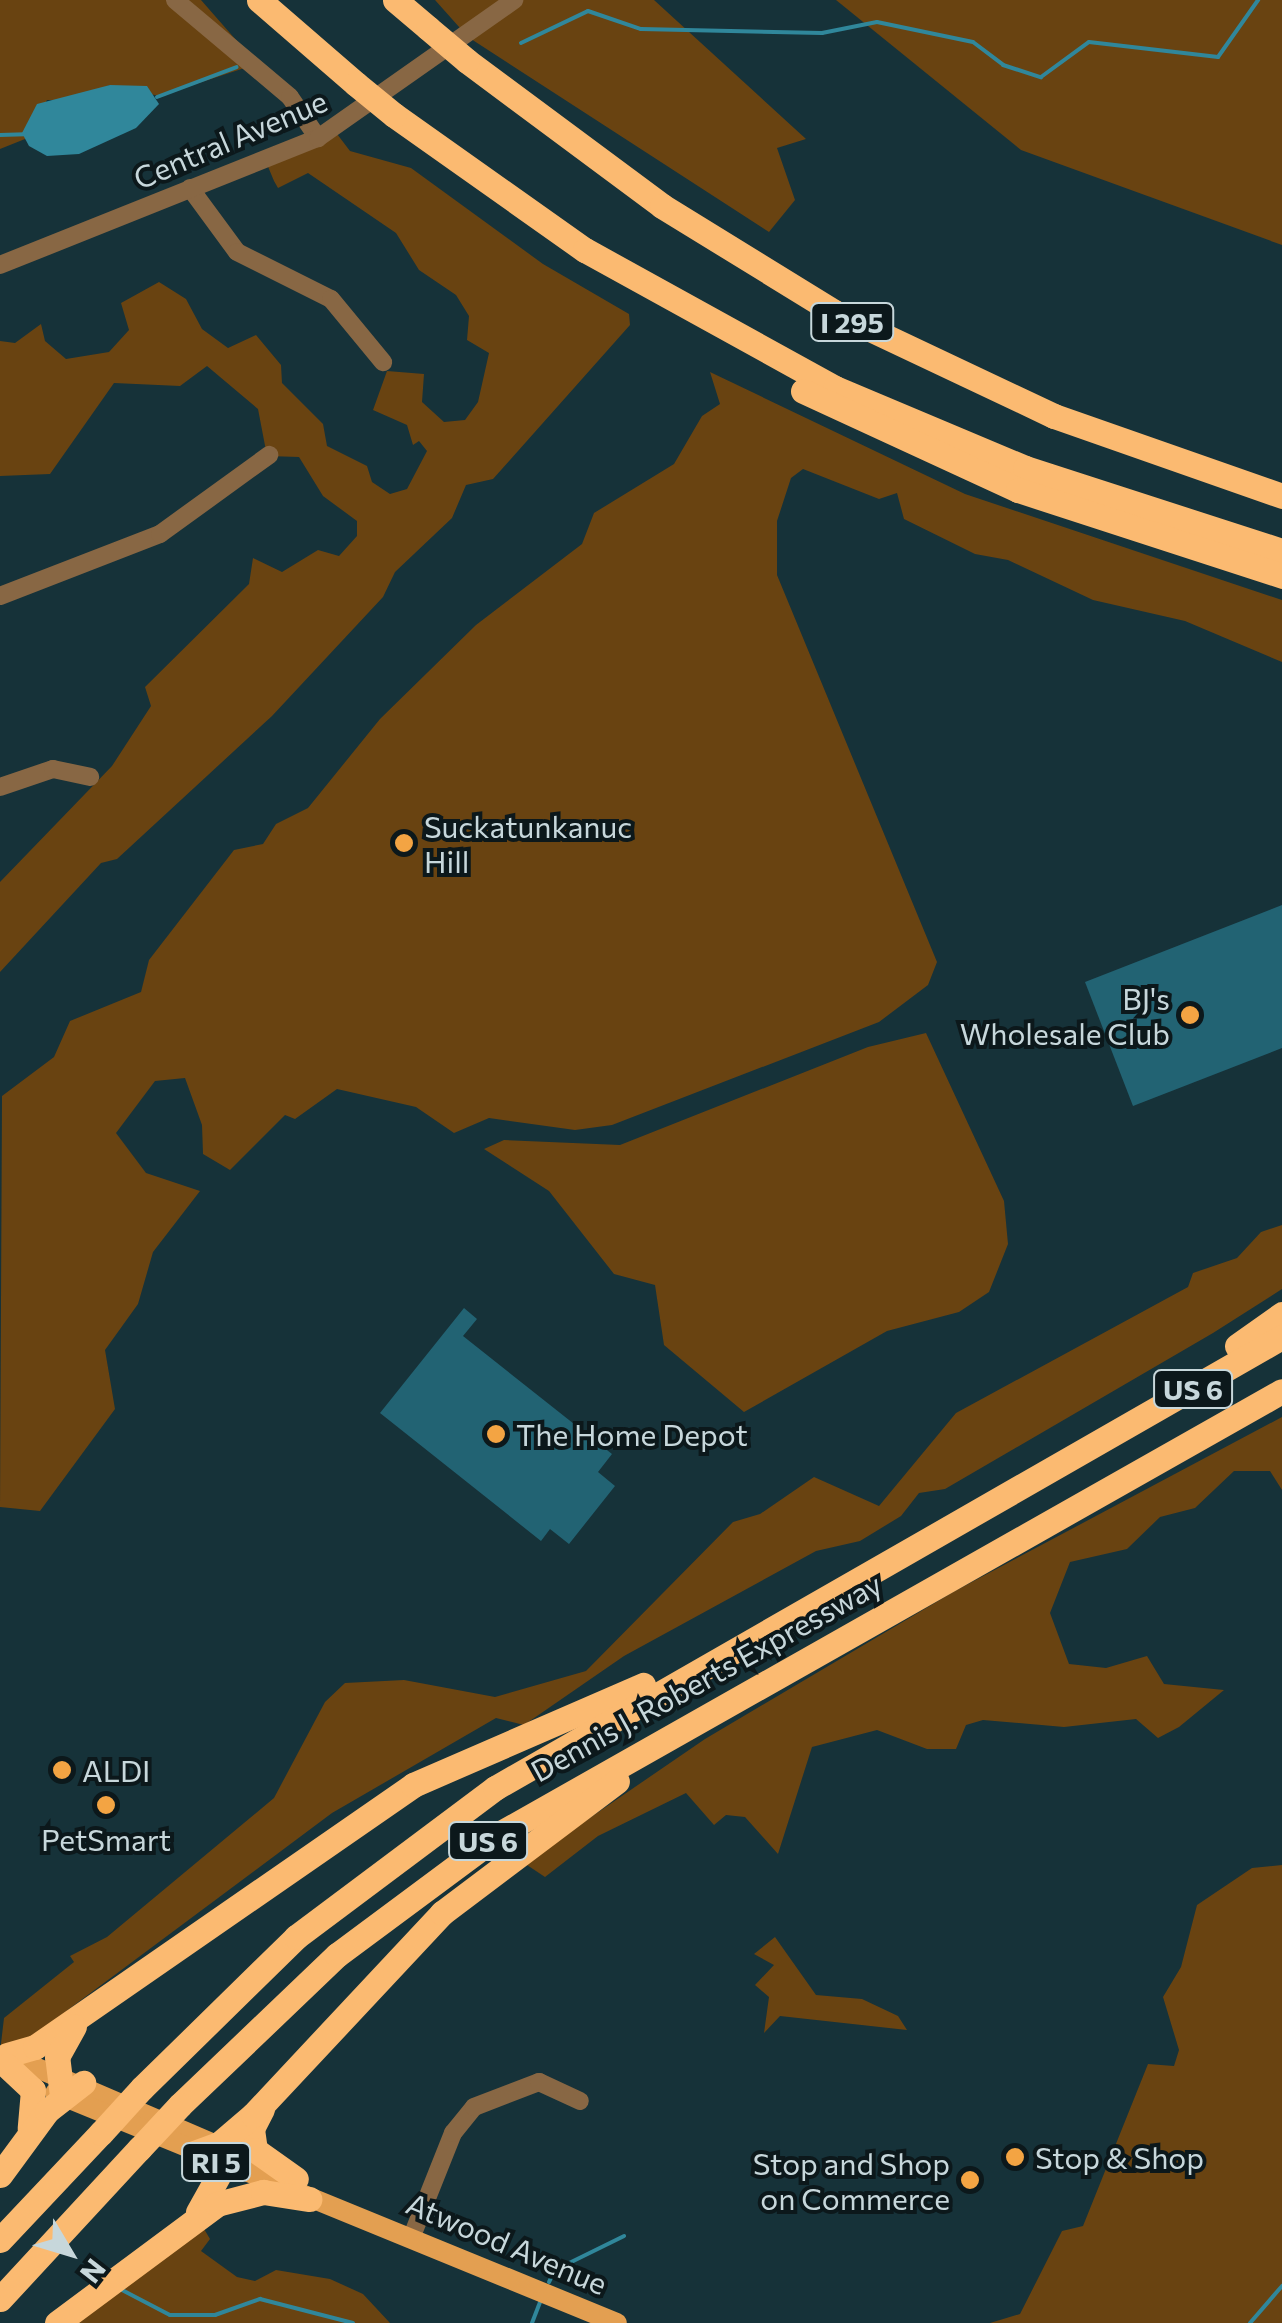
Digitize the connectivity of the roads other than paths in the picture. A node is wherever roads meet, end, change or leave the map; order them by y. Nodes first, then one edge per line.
1 (175, 0) edge
2 (259, 0) edge
3 (395, 0) edge
4 (514, 0) edge
5 (318, 138) junction
6 (190, 188) junction
7 (585, 250) junction
8 (0, 265) edge
9 (383, 362) dead end
10 (270, 455) dead end
11 (1282, 496) edge
12 (1282, 551) edge
13 (1282, 576) edge
14 (3, 588) edge
15 (90, 778) dead end
16 (0, 787) edge
17 (1282, 1314) edge
18 (1282, 1337) edge
19 (1282, 1391) edge
20 (1104, 1439) junction
21 (761, 1631) junction
22 (840, 1639) junction
23 (100, 2002) junction
24 (3, 2059) edge
25 (67, 2084) junction
26 (274, 2093) junction
27 (580, 2101) dead end
28 (25, 2138) junction
29 (194, 2153) joint
30 (221, 2154) junction
31 (0, 2175) edge
32 (302, 2189) junction
33 (177, 2232) junction
34 (412, 2236) junction
35 (0, 2240) edge
36 (0, 2299) edge
37 (58, 2323) edge
38 (617, 2323) edge

1 - 5 street
2 - 7 highway, I 295, bridge
3 - 11 highway, I 295, bridge
4 - 5 street, Central Avenue
5 - 6 street, Central Avenue
6 - 8 street, Central Avenue
6 - 9 street
7 - 12 highway, I 295
7 - 13 highway
10 - 14 street
15 - 16 street
17 - 20 highway
18 - 20 highway, US 6
19 - 22 highway, Dennis J. Roberts Expressway / US 6
20 - 21 highway, Dennis J. Roberts Expressway / US 6
21 - 23 highway
21 - 35 highway, Dennis J. Roberts Expressway / US 6, bridge
22 - 26 highway
22 - 36 highway, Dennis J. Roberts Expressway / US 6, bridge
23 - 24 highway
23 - 25 highway
24 - 25 main road, Atwood Avenue / RI 5
24 - 28 highway
25 - 28 highway
25 - 29 main road, Atwood Avenue / RI 5
25 - 30 main road, Atwood Avenue / RI 5
26 - 30 highway
26 - 32 highway
27 - 34 street
28 - 31 highway
29 - 30 highway
30 - 32 main road, Atwood Avenue / RI 5
30 - 33 highway
32 - 33 highway
32 - 34 main road, Atwood Avenue / RI 5
33 - 37 highway
34 - 38 main road, Atwood Avenue / RI 5

